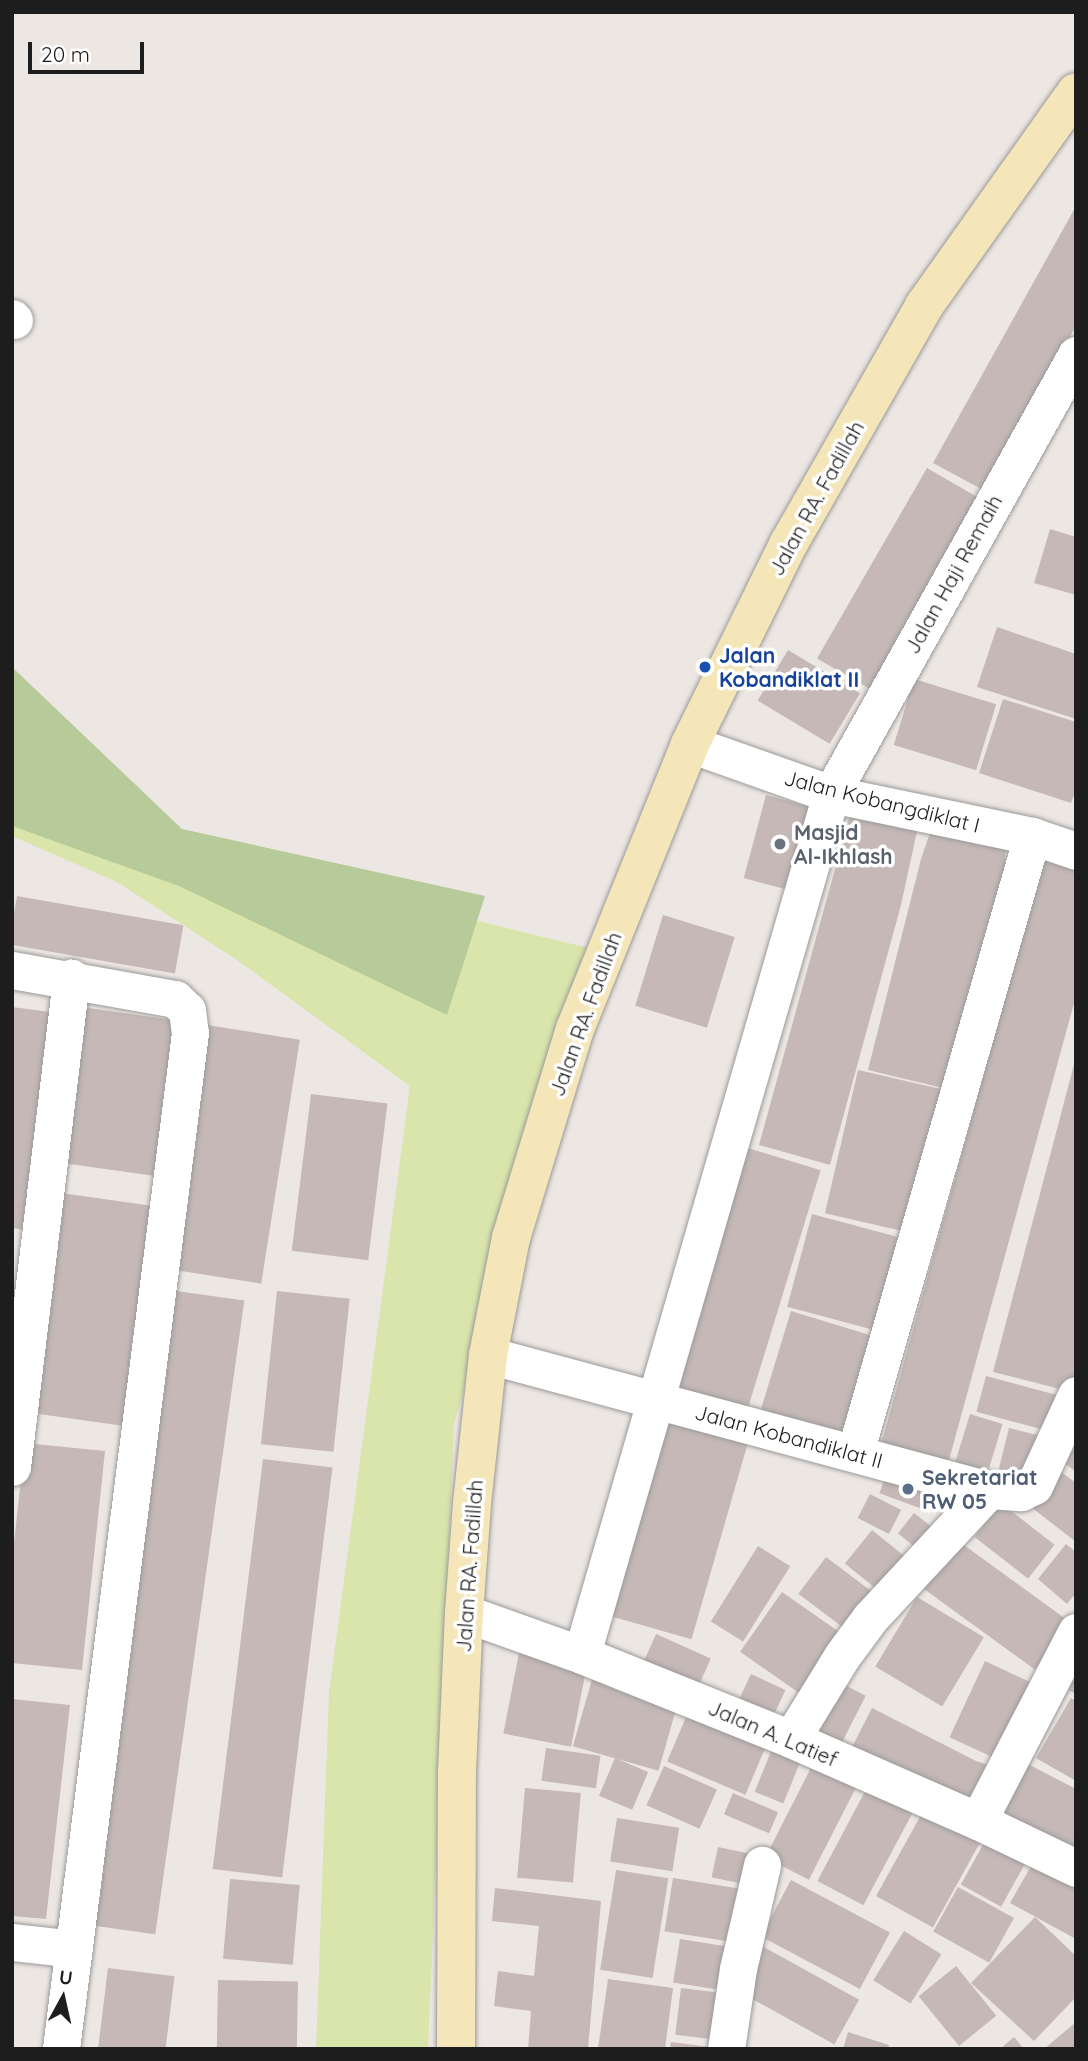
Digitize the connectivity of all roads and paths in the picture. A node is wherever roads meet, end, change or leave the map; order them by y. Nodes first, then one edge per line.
1 (1076, 92) edge
2 (1076, 355) edge
3 (690, 744) junction
4 (831, 794) junction
5 (1032, 836) junction
6 (1076, 851) edge
7 (12, 970) edge
8 (71, 978) junction
9 (488, 1355) junction
10 (1076, 1395) edge
11 (655, 1401) junction
12 (855, 1453) junction
13 (12, 1467) edge
14 (989, 1490) junction
15 (464, 1613) junction
16 (1076, 1632) edge
17 (583, 1650) dead end
18 (790, 1739) junction
19 (978, 1821) junction
20 (762, 1865) dead end
21 (1076, 1868) edge
22 (12, 1942) edge
23 (74, 1949) junction
24 (61, 2049) edge
25 (456, 2049) edge
26 (726, 2049) edge

1 - 3 main road, Jalan RA. Fadillah
2 - 4 street, Jalan Haji Remaih
3 - 4 street, Jalan Kobangdiklat I
3 - 9 main road, Jalan RA. Fadillah
4 - 5 street, Jalan Kobangdiklat I
4 - 11 street, Jalan Haji Remaih
5 - 6 street, Jalan Kobangdiklat I
5 - 12 street
7 - 8 street
8 - 13 street
8 - 23 street
9 - 11 street, Jalan Kobandiklat II
9 - 15 main road, Jalan RA. Fadillah
10 - 14 street, Jalan Kobandiklat II
11 - 12 street, Jalan Kobandiklat II
11 - 17 street, Jalan Haji Remaih
12 - 14 street, Jalan Kobandiklat II
14 - 18 street
15 - 18 street, Jalan A. Latief
15 - 25 main road, Jalan RA. Fadillah
16 - 19 street
18 - 19 street, Jalan A. Latief
19 - 21 street, Jalan A. Latief
20 - 26 street
22 - 23 street
23 - 24 street

